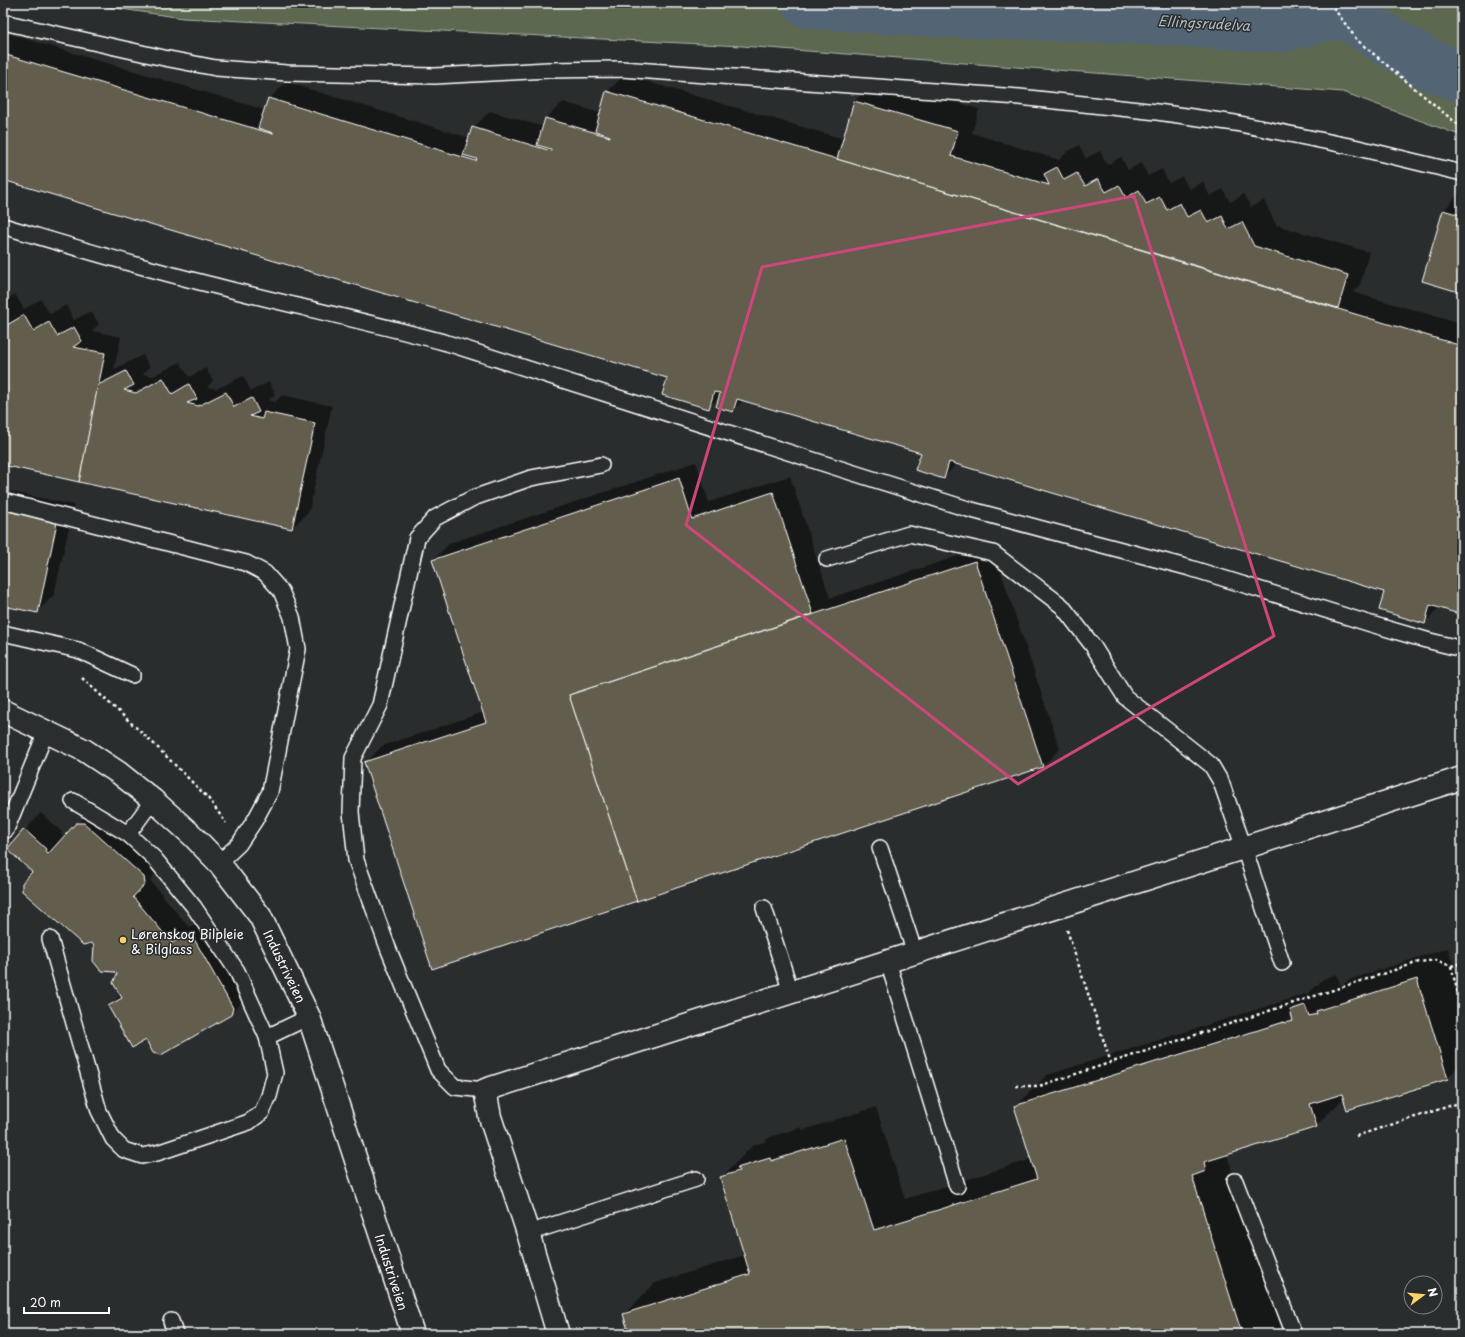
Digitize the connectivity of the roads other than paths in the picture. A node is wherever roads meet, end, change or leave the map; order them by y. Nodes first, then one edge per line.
1 (3, 22) edge
2 (1462, 173) edge
3 (3, 226) edge
4 (601, 466) dead end
5 (3, 501) edge
6 (827, 559) dead end
7 (3, 633) edge
8 (1462, 649) edge
9 (132, 675) dead end
10 (3, 711) edge
11 (46, 732) junction
12 (1462, 778) edge
13 (153, 800) junction
14 (73, 801) dead end
15 (6, 830) dead end
16 (128, 834) junction
17 (880, 848) dead end
18 (1244, 848) junction
19 (219, 863) junction
20 (764, 908) dead end
21 (50, 939) dead end
22 (915, 953) junction
23 (888, 962) junction
24 (1282, 963) dead end
25 (791, 992) junction
26 (309, 1017) junction
27 (266, 1037) junction
28 (485, 1090) junction
29 (696, 1179) dead end
30 (1235, 1181) dead end
31 (957, 1186) dead end
32 (528, 1233) junction
33 (412, 1334) edge
34 (558, 1334) edge
35 (1294, 1334) edge

1 - 2 lane
3 - 8 lane
4 - 28 lane
5 - 19 lane
6 - 18 lane
7 - 9 lane
10 - 11 street, Industriveien
11 - 13 street, Industriveien
11 - 15 lane
12 - 18 street
13 - 16 lane
13 - 19 street, Industriveien
14 - 16 lane
16 - 27 lane
17 - 22 lane
18 - 22 street
18 - 24 lane
19 - 26 street, Industriveien
20 - 25 lane
21 - 27 lane
22 - 23 street
23 - 25 street
23 - 31 lane
25 - 28 street
26 - 27 lane
26 - 33 street, Industriveien
28 - 32 street
29 - 32 lane
30 - 35 lane
32 - 34 street

